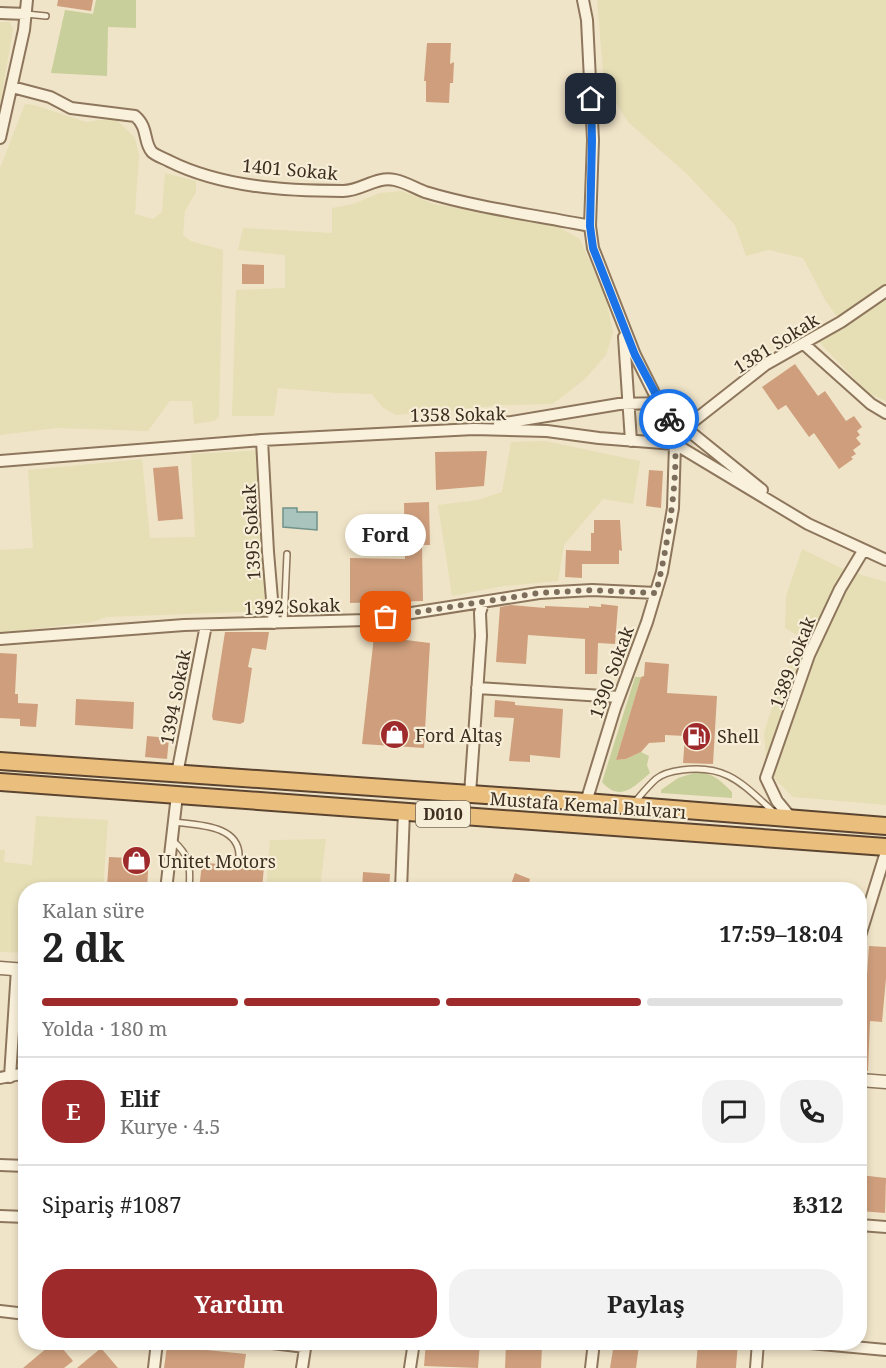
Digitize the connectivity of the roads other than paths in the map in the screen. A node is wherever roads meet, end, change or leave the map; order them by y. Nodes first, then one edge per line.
1 (27, 0) edge
2 (584, 0) edge
3 (0, 13) edge
4 (26, 14) junction
5 (46, 16) dead end
6 (12, 87) junction
7 (0, 138) edge
8 (590, 226) junction
9 (886, 291) edge
10 (622, 322) junction
11 (805, 345) junction
12 (659, 403) junction
13 (628, 404) junction
14 (886, 413) edge
15 (686, 427) junction
16 (474, 429) junction
17 (262, 440) junction
18 (631, 441) junction
19 (675, 444) junction
20 (0, 461) edge
21 (785, 510) junction
22 (863, 551) junction
23 (287, 554) dead end
24 (886, 560) edge
25 (656, 593) junction
26 (483, 603) junction
27 (279, 623) junction
28 (206, 625) junction
29 (0, 639) edge
30 (477, 688) junction
31 (619, 697) junction
32 (0, 761) edge
33 (177, 774) junction
34 (0, 782) edge
35 (470, 794) junction
36 (177, 795) junction
37 (586, 802) junction
38 (632, 806) junction
39 (404, 811) junction
40 (786, 818) junction
41 (174, 822) junction
42 (886, 826) edge
43 (172, 840) junction
44 (886, 847) edge
45 (886, 852) edge
46 (239, 858) dead end
47 (167, 882) edge
48 (189, 882) edge
49 (401, 882) edge
50 (867, 913) edge
51 (0, 968) edge
52 (18, 970) edge
53 (18, 990) edge
54 (5, 1078) edge
55 (867, 1081) edge
56 (886, 1082) edge
57 (0, 1165) edge
58 (18, 1166) edge
59 (0, 1216) edge
60 (18, 1217) edge
61 (867, 1226) edge
62 (886, 1227) edge
63 (0, 1311) edge
64 (18, 1313) edge
65 (867, 1348) edge
66 (156, 1350) edge
67 (305, 1350) edge
68 (413, 1350) edge
69 (593, 1350) edge
70 (757, 1350) edge
71 (886, 1350) edge
72 (154, 1368) edge
73 (302, 1368) edge
74 (410, 1368) edge
75 (591, 1368) edge
76 (756, 1368) edge

1 - 4 street
2 - 8 street
3 - 4 street
4 - 5 lane
4 - 6 street
6 - 7 street
6 - 8 street, 1401 Sokak
8 - 10 street
9 - 11 street, 1381 Sokak
10 - 12 street, 1390 Sokak
10 - 13 street
11 - 14 street
11 - 15 street, 1381 Sokak
12 - 13 street
12 - 15 street
12 - 19 street, 1390 Sokak
13 - 16 street
13 - 18 street
15 - 21 street
16 - 17 street, 1358 Sokak
16 - 18 street, 1358 Sokak
17 - 20 street, 1358 Sokak
17 - 27 street, 1395 Sokak
18 - 19 street, 1358 Sokak
19 - 21 street, 1358 Sokak
19 - 25 street, 1390 Sokak
21 - 22 street, 1358 Sokak
22 - 24 street, 1358 Sokak
22 - 40 street, 1389 Sokak
23 - 27 lane
25 - 26 street, 1392 Sokak
25 - 31 street, 1390 Sokak
26 - 27 street, 1392 Sokak
26 - 30 street
27 - 28 street, 1392 Sokak
28 - 29 street, 1392 Sokak
28 - 33 street, 1394 Sokak
30 - 31 street
30 - 35 street
31 - 37 street, 1390 Sokak
32 - 33 highway, Mustafa Kemal Bulvarı / D010
33 - 35 highway, Mustafa Kemal Bulvarı / D010
34 - 36 highway, Mustafa Kemal Bulvarı / D010
35 - 37 highway, Mustafa Kemal Bulvarı / D010
36 - 39 highway, Mustafa Kemal Bulvarı / D010
36 - 41 street
37 - 38 highway, Mustafa Kemal Bulvarı / D010
38 - 40 highway, Mustafa Kemal Bulvarı / D010
38 - 40 lane
39 - 44 highway, Mustafa Kemal Bulvarı / D010
39 - 49 street
40 - 42 highway, Mustafa Kemal Bulvarı / D010
41 - 43 street
41 - 46 lane
43 - 47 street
43 - 48 lane
45 - 50 street
51 - 52 street
53 - 54 street
55 - 56 street
57 - 58 street
59 - 60 street
61 - 62 street
63 - 64 street
65 - 71 street
66 - 72 street
67 - 73 street
68 - 74 street
69 - 75 street
70 - 76 street

